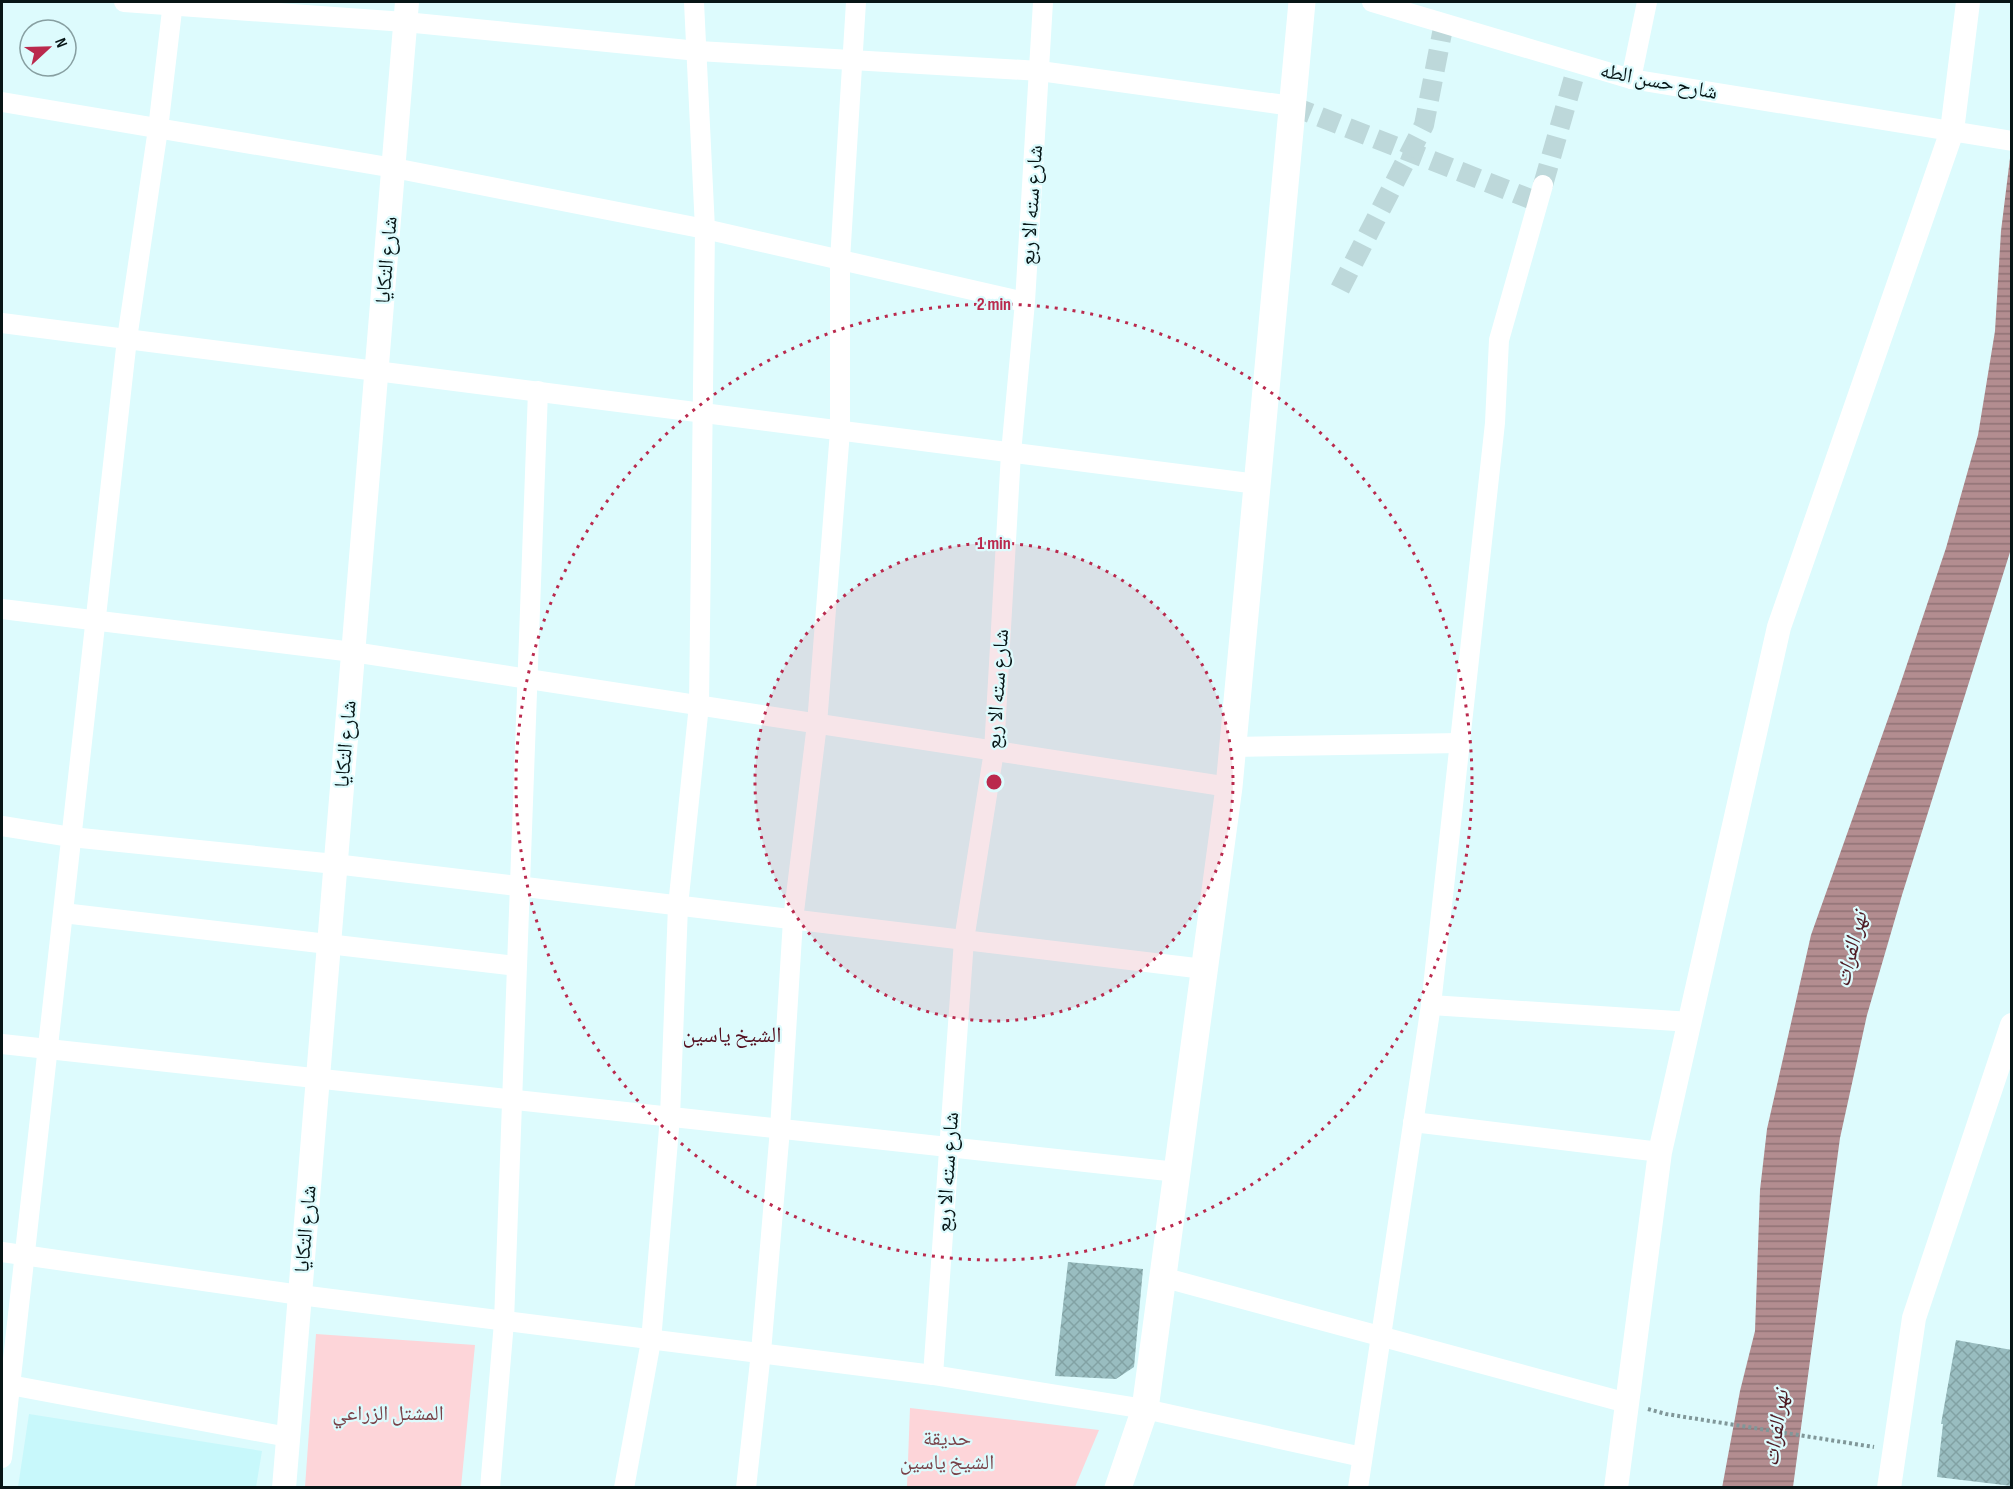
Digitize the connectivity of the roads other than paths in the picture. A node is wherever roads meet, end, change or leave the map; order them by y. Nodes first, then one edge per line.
1 (124, 2) edge
2 (694, 2) edge
3 (856, 2) edge
4 (1043, 2) edge
5 (1302, 2) edge
6 (1372, 2) edge
7 (1647, 2) edge
8 (1965, 2) edge
9 (172, 3) edge
10 (406, 12) edge
11 (698, 51) junction
12 (853, 60) junction
13 (1040, 71) junction
14 (1631, 79) junction
15 (2, 103) edge
16 (1292, 106) junction
17 (158, 129) junction
18 (1952, 131) junction
19 (2012, 141) edge
20 (394, 168) junction
21 (1543, 185) tunnel mouth
22 (705, 229) junction
23 (840, 260) junction
24 (1025, 302) junction
25 (2, 323) edge
26 (127, 339) junction
27 (377, 371) junction
28 (538, 392) junction
29 (704, 413) junction
30 (840, 430) junction
31 (1011, 453) junction
32 (1257, 484) junction
33 (2, 609) edge
34 (96, 620) junction
35 (353, 652) junction
36 (526, 679) junction
37 (699, 705) junction
38 (817, 724) junction
39 (1460, 743) junction
40 (1233, 747) junction
41 (994, 751) junction
42 (1229, 788) junction
43 (2, 826) edge
44 (71, 837) junction
45 (336, 864) junction
46 (519, 886) junction
47 (678, 906) junction
48 (63, 913) junction
49 (793, 920) junction
50 (964, 940) junction
51 (329, 943) junction
52 (516, 966) junction
53 (1204, 969) junction
54 (1431, 1005) junction
55 (1691, 1022) junction
56 (2010, 1035) edge
57 (2, 1044) edge
58 (47, 1050) junction
59 (318, 1078) junction
60 (512, 1100) junction
61 (670, 1117) junction
62 (1413, 1122) junction
63 (780, 1129) junction
64 (949, 1148) junction
65 (1660, 1152) junction
66 (1177, 1173) junction
67 (2, 1252) edge
68 (24, 1255) junction
69 (1162, 1277) junction
70 (300, 1295) junction
71 (504, 1322) junction
72 (1380, 1336) junction
73 (651, 1341) junction
74 (761, 1352) junction
75 (933, 1375) junction
76 (10, 1385) junction
77 (1627, 1403) junction
78 (1144, 1408) junction
79 (288, 1437) junction
80 (1362, 1456) junction
81 (2, 1457) edge
82 (284, 1488) edge
83 (490, 1488) edge
84 (624, 1488) edge
85 (746, 1488) edge
86 (1118, 1488) edge
87 (1358, 1488) edge
88 (1616, 1488) edge
89 (1889, 1488) edge

1 - 9 street
2 - 11 street
3 - 12 street
4 - 13 street, شارع سته الا ربع
5 - 16 main road
6 - 14 street, شارح حسن الطه
7 - 14 street
8 - 18 street
9 - 10 street
9 - 17 street
10 - 11 street
10 - 20 street, شارع التكايا
11 - 12 street
11 - 22 street
12 - 13 street
12 - 23 street
13 - 16 street
13 - 24 street, شارع سته الا ربع
14 - 18 street, شارح حسن الطه
15 - 17 street
16 - 32 main road
17 - 20 street
17 - 26 street
18 - 19 street, شارح حسن الطه
18 - 55 street
20 - 22 street
20 - 27 street, شارع التكايا
21 - 39 street
22 - 23 street
22 - 29 street
23 - 24 street
23 - 30 street
24 - 31 street, شارع سته الا ربع
25 - 26 street
26 - 27 street
26 - 34 street
27 - 28 street
27 - 35 street, شارع التكايا
28 - 29 street
28 - 36 street
29 - 30 street
29 - 37 street
30 - 31 street
30 - 38 street
31 - 32 street
31 - 41 street, شارع سته الا ربع
32 - 40 main road
33 - 34 street
34 - 35 street
34 - 44 street
35 - 36 street
35 - 45 street, شارع التكايا
36 - 37 street
36 - 46 street
37 - 38 street
37 - 47 street
38 - 41 street
38 - 49 street
39 - 40 street
39 - 54 street
40 - 42 main road
41 - 42 street
41 - 50 street, شارع سته الا ربع
42 - 53 main road
43 - 44 street
44 - 45 street
44 - 48 street
45 - 46 street
45 - 51 street, شارع التكايا
46 - 47 street
46 - 52 street
47 - 49 street
47 - 61 street
48 - 51 street
48 - 58 street
49 - 50 street
49 - 63 street
50 - 53 street
50 - 64 street, شارع سته الا ربع
51 - 52 street
51 - 59 street, شارع التكايا
52 - 60 street
53 - 66 main road
54 - 55 street
54 - 62 street
55 - 65 street
56 - 89 street
57 - 58 street
58 - 59 street
58 - 68 street
59 - 60 street
59 - 70 street, شارع التكايا
60 - 61 street
60 - 71 street
61 - 63 street
61 - 73 street
62 - 65 street
62 - 72 street
63 - 64 street
63 - 74 street
64 - 66 street
64 - 75 street, شارع سته الا ربع
65 - 77 street
66 - 69 main road
67 - 68 street
68 - 70 street
68 - 76 street
69 - 72 street
69 - 78 main road
70 - 71 street
70 - 79 street, شارع التكايا
71 - 73 street
71 - 83 street
72 - 77 street
72 - 80 street
73 - 74 street
73 - 84 street
74 - 75 street
74 - 85 street
75 - 78 street
76 - 79 street
76 - 81 street
77 - 88 street
78 - 80 street
78 - 86 main road
79 - 82 street, شارع التكايا
80 - 87 street

